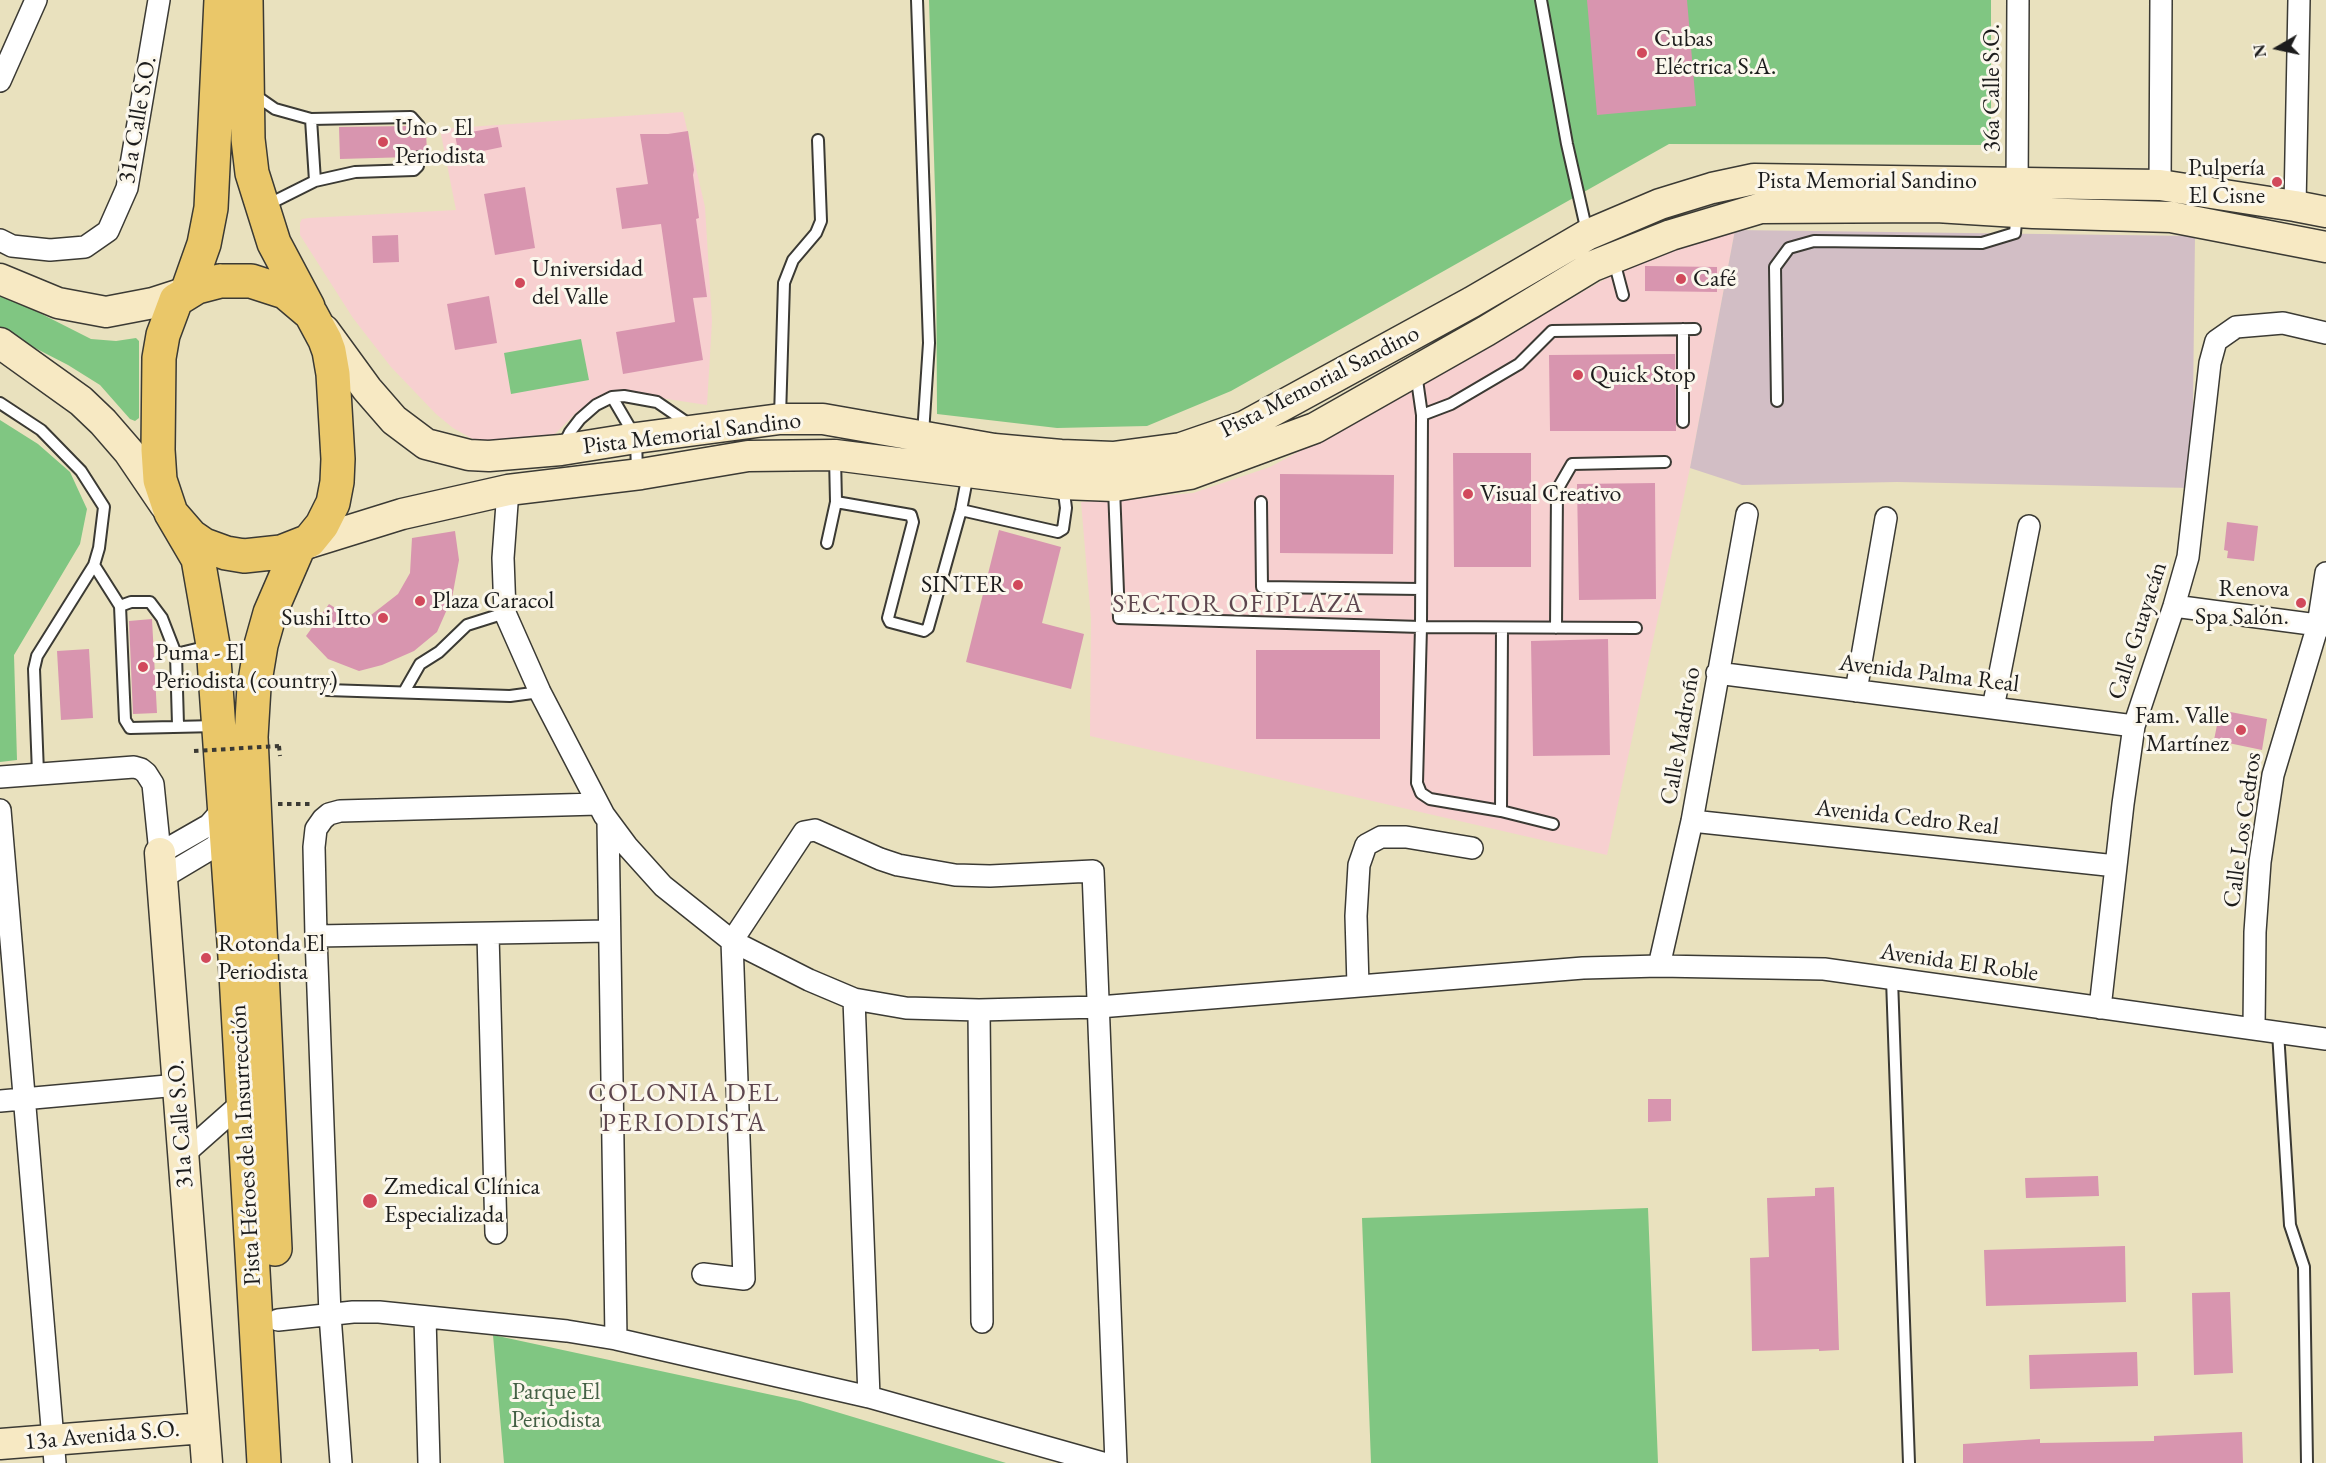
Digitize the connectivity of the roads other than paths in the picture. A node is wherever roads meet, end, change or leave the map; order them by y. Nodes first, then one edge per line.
1 (36, 0) edge
2 (159, 0) edge
3 (221, 0) edge
4 (246, 0) edge
5 (917, 0) edge
6 (1541, 0) edge
7 (2018, 0) edge
8 (2161, 0) edge
9 (2298, 0) edge
10 (6, 53) edge
11 (0, 81) edge
12 (248, 90) junction
13 (311, 118) junction
14 (419, 126) dead end
15 (818, 140) dead end
16 (419, 157) dead end
17 (315, 181) junction
18 (2160, 185) junction
19 (2017, 197) junction
20 (2295, 206) junction
21 (261, 208) junction
22 (2326, 212) edge
23 (1587, 235) junction
24 (0, 240) edge
25 (2326, 248) edge
26 (1614, 257) junction
27 (0, 279) edge
28 (187, 292) junction
29 (1623, 295) dead end
30 (1472, 302) junction
31 (311, 314) junction
32 (1683, 329) junction
33 (1695, 329) dead end
34 (2326, 333) edge
35 (0, 343) edge
36 (1416, 369) junction
37 (1319, 386) junction
38 (612, 397) junction
39 (1777, 401) dead end
40 (0, 403) edge
41 (1422, 414) junction
42 (780, 419) junction
43 (1683, 422) dead end
44 (699, 431) junction
45 (923, 437) junction
46 (636, 438) junction
47 (561, 450) junction
48 (835, 455) junction
49 (1665, 462) dead end
50 (1061, 470) junction
51 (969, 471) junction
52 (637, 474) junction
53 (1114, 486) junction
54 (508, 490) junction
55 (1261, 501) dead end
56 (836, 502) junction
57 (961, 510) junction
58 (171, 513) junction
59 (1747, 514) dead end
60 (1886, 518) dead end
61 (2029, 526) dead end
62 (827, 543) dead end
63 (299, 546) junction
64 (94, 565) junction
65 (2326, 573) edge
66 (1421, 589) junction
67 (120, 606) junction
68 (2174, 606) junction
69 (505, 613) junction
70 (2322, 626) edge
71 (1421, 627) junction
72 (1502, 628) junction
73 (1556, 628) junction
74 (1636, 628) dead end
75 (213, 645) junction
76 (176, 654) junction
77 (1717, 674) junction
78 (327, 690) dead end
79 (1856, 691) junction
80 (404, 692) junction
81 (540, 692) junction
82 (1993, 708) junction
83 (178, 725) junction
84 (218, 726) junction
85 (2134, 726) junction
86 (38, 773) junction
87 (0, 777) edge
88 (0, 810) edge
89 (1501, 811) junction
90 (603, 812) junction
91 (235, 815) junction
92 (1692, 821) junction
93 (1553, 824) dead end
94 (1472, 848) dead end
95 (630, 849) junction
96 (609, 858) junction
97 (161, 866) junction
98 (2116, 866) junction
99 (609, 931) junction
100 (488, 934) junction
101 (316, 936) junction
102 (732, 941) junction
103 (1659, 966) junction
104 (1892, 979) junction
105 (1358, 986) junction
106 (854, 999) junction
107 (1099, 1007) junction
108 (2100, 1008) junction
109 (979, 1011) junction
110 (2254, 1029) junction
111 (2278, 1032) junction
112 (2326, 1038) edge
113 (178, 1084) junction
114 (25, 1099) junction
115 (0, 1101) edge
116 (244, 1101) junction
117 (183, 1155) junction
118 (496, 1233) dead end
119 (703, 1274) dead end
120 (330, 1315) junction
121 (425, 1317) junction
122 (278, 1320) junction
123 (982, 1322) dead end
124 (616, 1339) junction
125 (869, 1397) junction
126 (204, 1428) junction
127 (0, 1444) edge
128 (54, 1451) edge
129 (207, 1463) edge
130 (264, 1463) edge
131 (285, 1463) edge
132 (341, 1463) edge
133 (429, 1463) edge
134 (1103, 1463) edge
135 (1116, 1463) edge
136 (1909, 1463) edge
137 (2307, 1463) edge

1 - 10 street
2 - 24 street, 31a Calle S.O.
3 - 28 main road
4 - 12 main road
5 - 45 lane
6 - 23 lane
7 - 19 street, 36a Calle S.O.
8 - 18 street
9 - 20 street
10 - 11 street
12 - 13 lane
12 - 21 main road
13 - 14 lane
13 - 17 lane
15 - 42 lane
16 - 17 lane
17 - 21 lane
18 - 19 main road, Pista Memorial Sandino
18 - 20 main road, Pista Memorial Sandino
19 - 23 main road, Pista Memorial Sandino
19 - 25 main road, Pista Memorial Sandino
19 - 26 main road, Pista Memorial Sandino
19 - 39 lane
20 - 22 main road, Pista Memorial Sandino
21 - 31 main road
23 - 30 main road, Pista Memorial Sandino
26 - 29 lane
26 - 36 main road, Pista Memorial Sandino
27 - 28 main road
28 - 31 main road
28 - 58 main road
30 - 36 main road
30 - 37 main road, Pista Memorial Sandino
31 - 47 main road, Pista Memorial Sandino
31 - 63 main road
32 - 33 lane
32 - 41 lane
32 - 43 lane
34 - 68 street, Calle Guayacán
35 - 58 main road
36 - 37 main road
36 - 41 lane
36 - 53 main road, Pista Memorial Sandino
37 - 50 main road, Pista Memorial Sandino
38 - 44 lane
38 - 46 lane
38 - 47 lane
40 - 64 lane
41 - 66 lane
42 - 44 main road, Pista Memorial Sandino
42 - 45 main road, Pista Memorial Sandino
44 - 46 main road, Pista Memorial Sandino
45 - 50 main road, Pista Memorial Sandino
46 - 47 main road, Pista Memorial Sandino
46 - 52 lane
48 - 51 main road, Pista Memorial Sandino
48 - 52 main road, Pista Memorial Sandino
48 - 56 lane
49 - 73 lane
50 - 51 main road, Pista Memorial Sandino
50 - 53 main road, Pista Memorial Sandino
50 - 57 lane
51 - 57 lane
52 - 54 main road, Pista Memorial Sandino
53 - 71 lane
54 - 63 main road, Pista Memorial Sandino
54 - 69 street
55 - 66 lane
56 - 57 lane
56 - 62 lane
58 - 63 main road
58 - 75 main road, Pista Héroes de la Insurrección
59 - 77 street, Calle Madroño
60 - 79 street
61 - 82 street
63 - 91 main road, Pista Héroes de la Insurrección
64 - 67 lane
64 - 86 lane
65 - 70 street, Calle Los Cedros
66 - 71 lane
67 - 76 lane
67 - 83 lane
68 - 70 street
68 - 85 street, Calle Guayacán
69 - 80 lane
69 - 81 street, Avenida El Roble
70 - 110 street, Calle Los Cedros
71 - 72 lane
71 - 89 lane
72 - 73 lane
72 - 89 lane
73 - 74 lane
75 - 76 lane
75 - 84 main road, Pista Héroes de la Insurrección
76 - 83 lane
77 - 79 street, Avenida Palma Real
77 - 92 street, Calle Madroño
78 - 80 lane
79 - 82 street, Avenida Palma Real
80 - 81 lane
81 - 90 street, Avenida El Roble
82 - 85 street, Avenida Palma Real
83 - 84 lane
84 - 91 main road, Pista Héroes de la Insurrección
85 - 98 street, Calle Guayacán
86 - 87 street
86 - 97 street, 31a Calle S.O.
88 - 114 street
89 - 93 lane
90 - 95 street, Avenida El Roble
90 - 96 street
90 - 101 street
91 - 97 street
91 - 116 main road, Pista Héroes de la Insurrección
91 - 122 main road, Pista Héroes de la Insurrección
92 - 98 street, Avenida Cedro Real
92 - 103 street, Calle Madroño
94 - 105 street
95 - 96 street
95 - 102 street, Avenida El Roble
96 - 99 street
97 - 113 main road, 31a Calle S.O.
98 - 108 street, Calle Guayacán
99 - 100 street
99 - 124 street
100 - 101 street
100 - 118 street
101 - 120 street
102 - 106 street, Avenida El Roble
102 - 107 street
102 - 119 street
103 - 104 street, Avenida El Roble
103 - 105 street, Avenida El Roble
104 - 108 street, Avenida El Roble
104 - 136 lane
105 - 107 street, Avenida El Roble
106 - 109 street, Avenida El Roble
106 - 125 street
107 - 109 street, Avenida El Roble
107 - 135 street
108 - 110 street, Avenida El Roble
109 - 123 street
110 - 111 street, Avenida El Roble
111 - 112 street, Avenida El Roble
111 - 137 lane
113 - 114 street
113 - 117 main road, 31a Calle S.O.
114 - 115 street
114 - 128 street
116 - 117 street
116 - 130 main road, Pista Héroes de la Insurrección
117 - 126 main road, 31a Calle S.O.
120 - 121 street
120 - 122 street
120 - 132 street
121 - 124 street
121 - 133 street
122 - 131 main road, Pista Héroes de la Insurrección
124 - 125 street
125 - 134 street
126 - 128 main road, 13a Avenida S.O.
126 - 129 main road, 31a Calle S.O.
127 - 128 main road, 13a Avenida S.O.

